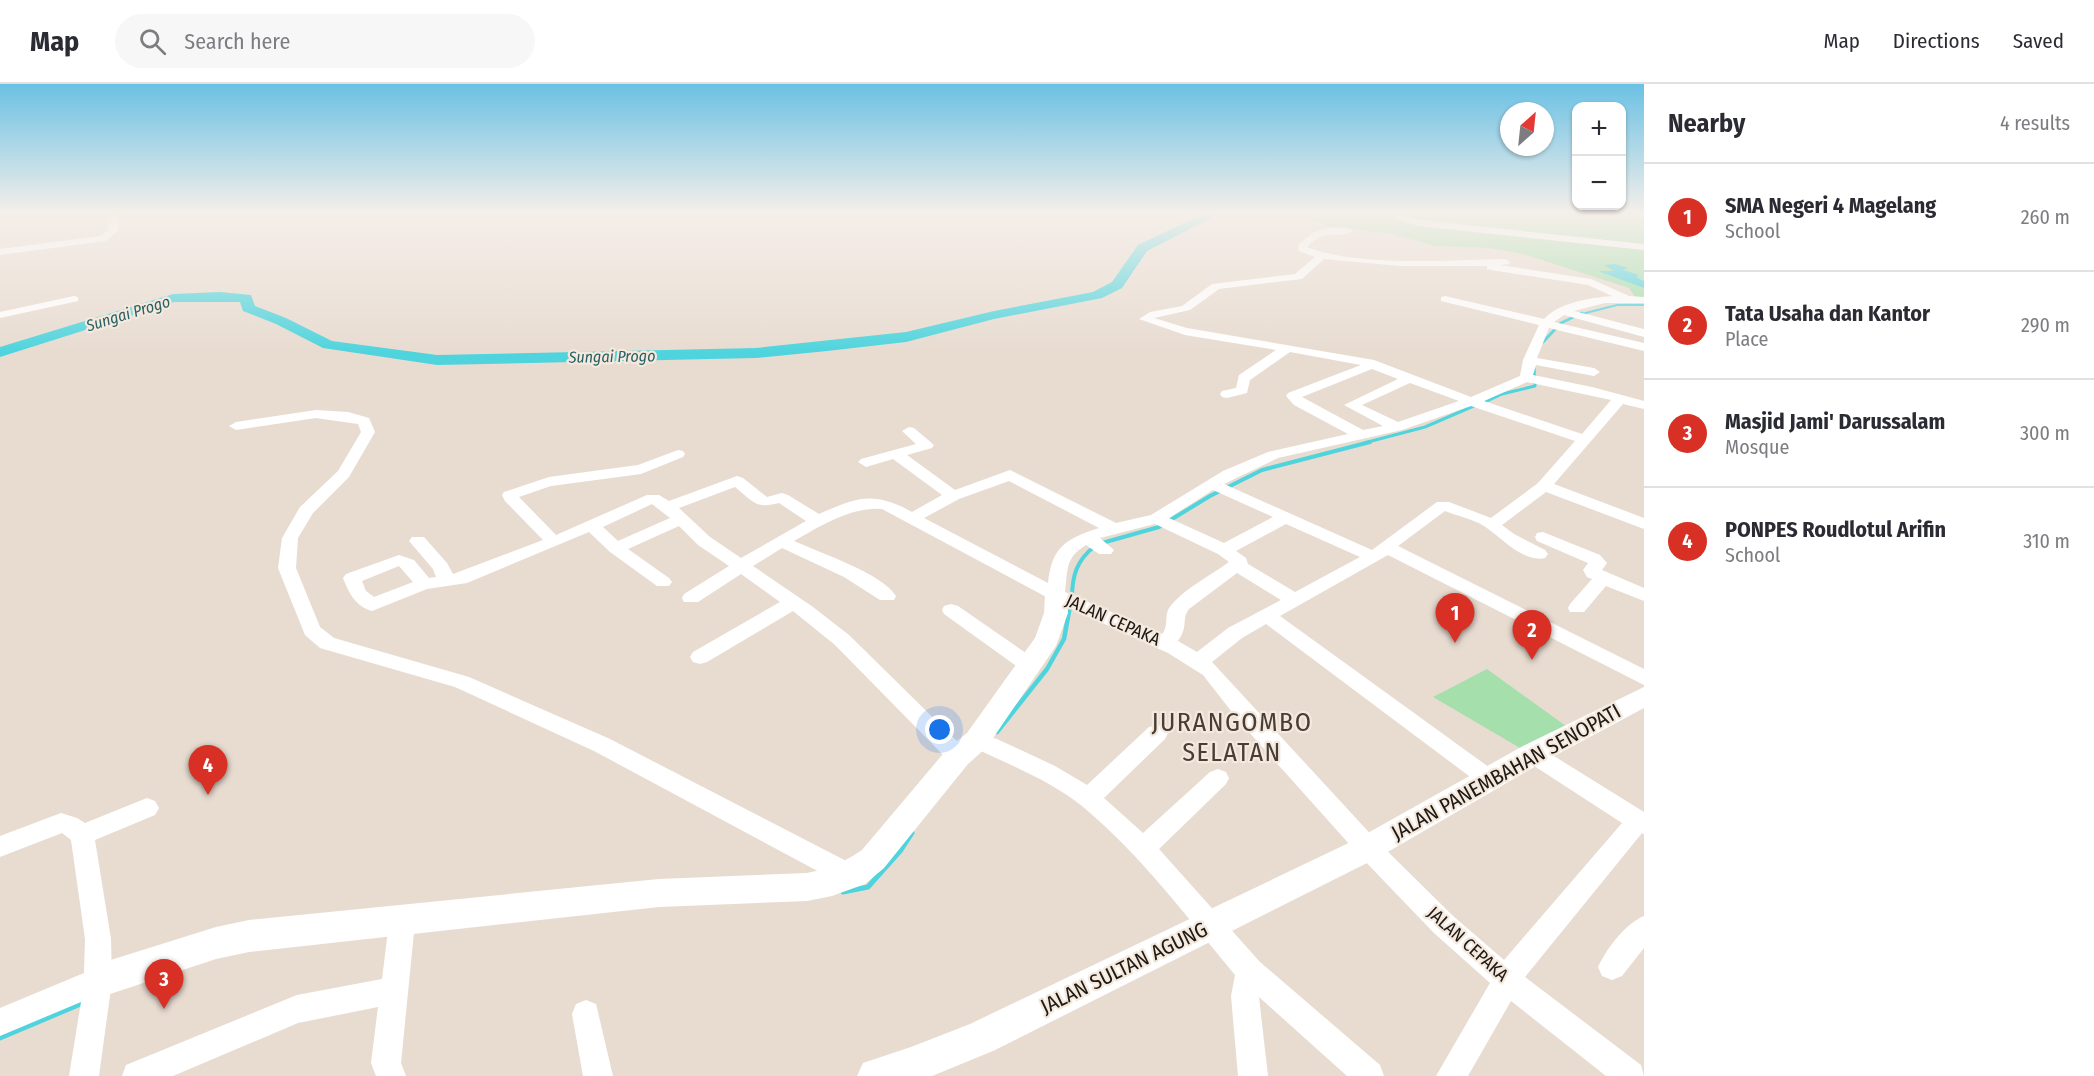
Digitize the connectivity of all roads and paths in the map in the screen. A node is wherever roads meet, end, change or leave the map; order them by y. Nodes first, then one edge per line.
1 (1318, 259) edge
2 (1352, 259) edge
3 (1359, 260) junction
4 (1506, 262) dead end
5 (1470, 263) junction
6 (1347, 270) dead end
7 (1625, 298) junction
8 (74, 299) dead end
9 (1444, 299) dead end
10 (1644, 300) edge
11 (1564, 312) junction
12 (0, 315) edge
13 (1545, 324) junction
14 (1644, 333) edge
15 (1644, 347) edge
16 (1288, 348) junction
17 (1529, 360) junction
18 (1374, 364) junction
19 (1411, 378) junction
20 (1526, 378) junction
21 (1592, 391) junction
22 (1227, 394) dead end
23 (1621, 398) junction
24 (1473, 401) junction
25 (1644, 405) edge
26 (236, 426) dead end
27 (1397, 428) junction
28 (909, 431) dead end
29 (1363, 436) junction
30 (1586, 440) junction
31 (678, 454) dead end
32 (895, 454) junction
33 (866, 462) dead end
34 (935, 469) dead end
35 (1214, 485) junction
36 (1544, 486) junction
37 (959, 493) junction
38 (668, 507) junction
39 (1284, 518) junction
40 (681, 519) junction
41 (911, 519) junction
42 (1157, 519) junction
43 (818, 521) junction
44 (1491, 524) junction
45 (1644, 524) edge
46 (591, 525) junction
47 (1114, 529) junction
48 (418, 541) dead end
49 (782, 541) junction
50 (554, 542) junction
51 (616, 548) junction
52 (1224, 550) junction
53 (1380, 552) junction
54 (1237, 566) junction
55 (742, 568) junction
56 (1603, 578) junction
57 (447, 581) junction
58 (663, 582) dead end
59 (424, 584) dead end
60 (1056, 595) junction
61 (1644, 595) edge
62 (887, 596) dead end
63 (691, 598) dead end
64 (1294, 600) junction
65 (792, 603) junction
66 (1577, 608) dead end
67 (951, 610) dead end
68 (1267, 616) junction
69 (1165, 644) junction
70 (700, 657) dead end
71 (1198, 662) junction
72 (1029, 665) junction
73 (1644, 678) edge
74 (1644, 696) edge
75 (1157, 733) dead end
76 (989, 745) dead end
77 (1533, 754) junction
78 (958, 756) junction
79 (1218, 778) dead end
80 (1489, 779) junction
81 (1089, 798) junction
82 (147, 808) dead end
83 (1641, 822) edge
84 (82, 835) junction
85 (0, 847) edge
86 (1143, 848) junction
87 (1368, 848) junction
88 (847, 874) junction
89 (402, 922) junction
90 (1210, 926) junction
91 (1644, 928) edge
92 (1612, 967) dead end
93 (1250, 971) junction
94 (1508, 981) junction
95 (394, 990) junction
96 (96, 991) junction
97 (586, 1014) dead end
98 (0, 1022) edge
99 (84, 1076) edge
100 (136, 1076) edge
101 (391, 1076) edge
102 (598, 1076) edge
103 (876, 1076) edge
104 (1253, 1076) edge
105 (1369, 1076) edge
106 (1451, 1076) edge
107 (1630, 1076) edge

1 - 16 street
2 - 3 street
3 - 5 street
3 - 6 street
4 - 5 street
5 - 7 street
7 - 10 street
7 - 11 street
8 - 12 street
9 - 13 street
11 - 13 street
11 - 14 street
13 - 15 street
13 - 17 street
16 - 18 street
16 - 22 street
17 - 20 street
17 - 21 street
18 - 19 street
18 - 29 street
19 - 24 street
19 - 27 street
20 - 21 street
20 - 24 street, JALAN CEPAKA
21 - 23 street
23 - 25 street
23 - 30 street
24 - 27 street, JALAN CEPAKA
24 - 30 street
26 - 88 street
27 - 29 street, JALAN CEPAKA
28 - 32 street
29 - 35 street, JALAN CEPAKA
30 - 36 street
31 - 50 street
32 - 33 street
32 - 37 street
34 - 37 street
35 - 39 street
35 - 42 street, JALAN CEPAKA
36 - 44 street
36 - 45 street
37 - 41 street
37 - 47 street
38 - 40 street
38 - 43 street
38 - 46 street
39 - 52 street
39 - 53 street
40 - 51 street
40 - 55 street
41 - 43 street
41 - 60 street
42 - 47 street, JALAN CEPAKA
42 - 52 street
43 - 49 street
44 - 53 street
44 - 56 street
46 - 50 street
46 - 51 street
47 - 60 street, JALAN CEPAKA
48 - 57 street
49 - 55 street
49 - 62 street
50 - 57 street
51 - 58 street
52 - 54 street
53 - 64 street
53 - 73 street
54 - 64 street
54 - 69 street
55 - 63 street
55 - 65 street
56 - 61 street
56 - 66 street
57 - 59 street
60 - 69 street, JALAN CEPAKA
60 - 72 main road
64 - 68 street
65 - 70 street
65 - 78 street
67 - 72 street
68 - 71 street
68 - 80 street
69 - 71 street, JALAN CEPAKA
71 - 87 street, JALAN CEPAKA
72 - 78 main road
74 - 77 main road, JALAN PANEMBAHAN SENOPATI
75 - 81 street
76 - 81 street
77 - 80 main road, JALAN PANEMBAHAN SENOPATI
77 - 83 street
78 - 88 main road
79 - 86 street
80 - 87 main road, JALAN PANEMBAHAN SENOPATI
81 - 86 street
82 - 84 street
83 - 94 street
84 - 85 street
84 - 96 street
86 - 90 street
87 - 90 main road, JALAN SULTAN AGUNG
87 - 94 street, JALAN CEPAKA
88 - 89 main road
89 - 95 street
89 - 96 main road
90 - 93 street
90 - 103 main road, JALAN SULTAN AGUNG
91 - 92 street
93 - 104 street
93 - 105 street
94 - 106 street
94 - 107 street, JALAN CEPAKA
95 - 100 street
95 - 101 street
96 - 98 street
96 - 99 street
97 - 102 street

